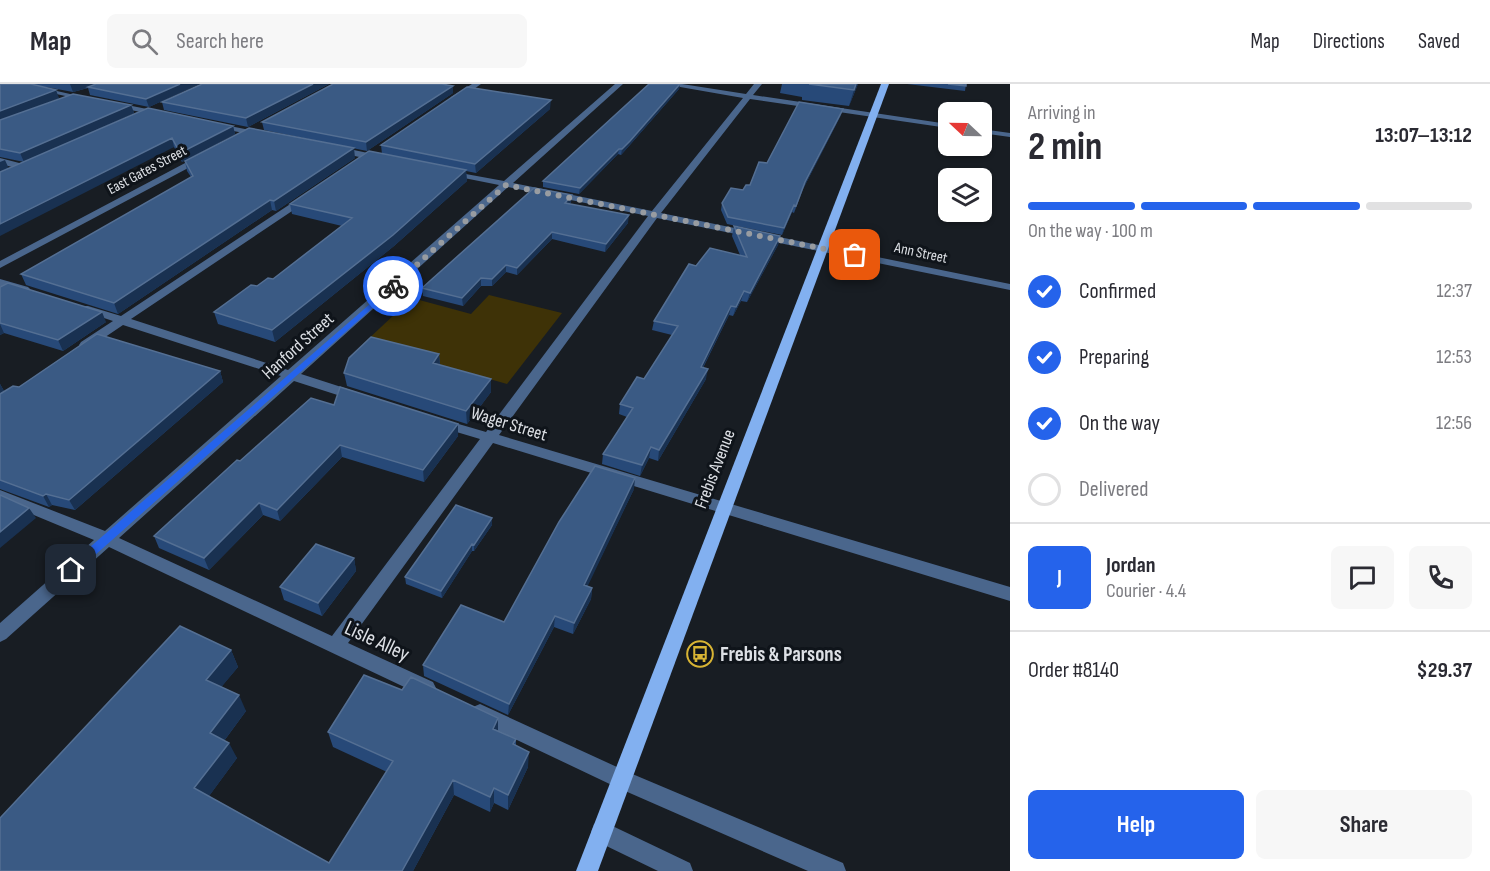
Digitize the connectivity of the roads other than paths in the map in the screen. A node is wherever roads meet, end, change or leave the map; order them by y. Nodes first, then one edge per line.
1 (15, 84) edge
2 (477, 84) edge
3 (619, 84) edge
4 (667, 84) edge
5 (716, 84) edge
6 (885, 84) edge
7 (96, 88) edge
8 (753, 90) edge
9 (75, 96) junction
10 (64, 100) edge
11 (447, 104) edge
12 (160, 107) edge
13 (150, 112) junction
14 (873, 115) junction
15 (172, 116) edge
16 (129, 121) edge
17 (206, 123) edge
18 (938, 125) edge
19 (260, 126) edge
20 (250, 132) junction
21 (992, 133) edge
22 (1010, 135) edge
23 (272, 136) edge
24 (231, 142) edge
25 (325, 147) edge
26 (378, 149) edge
27 (211, 152) edge
28 (368, 156) junction
29 (0, 160) edge
30 (390, 160) edge
31 (358, 162) edge
32 (34, 163) edge
33 (24, 167) junction
34 (433, 170) edge
35 (8, 174) edge
36 (506, 185) junction
37 (319, 189) edge
38 (652, 216) junction
39 (823, 248) junction
40 (0, 265) edge
41 (0, 282) edge
42 (1010, 287) edge
43 (33, 292) edge
44 (67, 303) edge
45 (122, 320) junction
46 (75, 352) edge
47 (292, 376) junction
48 (367, 400) edge
49 (422, 417) edge
50 (487, 438) junction
51 (0, 495) edge
52 (724, 509) junction
53 (107, 539) junction
54 (1010, 594) edge
55 (0, 634) edge
56 (335, 646) junction
57 (442, 695) edge
58 (463, 705) edge
59 (623, 780) junction
60 (602, 832) junction
61 (587, 871) edge
62 (682, 871) edge
63 (835, 871) edge

1 - 9 street
2 - 11 street
3 - 36 street, Hanford Street
4 - 8 street
5 - 8 street
6 - 14 main road, Frebis Avenue
7 - 9 street
8 - 14 street
8 - 38 street
9 - 10 street
9 - 13 street
12 - 13 street
13 - 15 street
13 - 16 street
14 - 18 street
14 - 39 main road, Frebis Avenue
17 - 20 street
19 - 20 street
20 - 23 street
20 - 24 street
21 - 22 street
25 - 28 street
26 - 28 street
27 - 40 street, East Gates Street
28 - 30 street
28 - 31 street
29 - 33 street
32 - 33 street
33 - 35 street
34 - 36 street, Ann Street
36 - 38 street, Ann Street
36 - 47 street, Hanford Street
37 - 45 street
38 - 39 street, Ann Street
38 - 50 street
39 - 42 street, Ann Street
39 - 52 main road, Frebis Avenue
41 - 43 street
44 - 45 street
45 - 46 street
45 - 47 street
47 - 48 street
47 - 53 street, Hanford Street
49 - 50 street, Wager Street
50 - 52 street, Wager Street
50 - 56 street
51 - 53 street, Lisle Alley
52 - 54 street, Wager Street
52 - 59 main road, Frebis Avenue
53 - 55 street, Hanford Street
53 - 56 street, Lisle Alley
56 - 57 street, Lisle Alley
58 - 59 street
59 - 60 main road, Frebis Avenue
59 - 63 street
60 - 61 main road, Frebis Avenue
60 - 62 street

